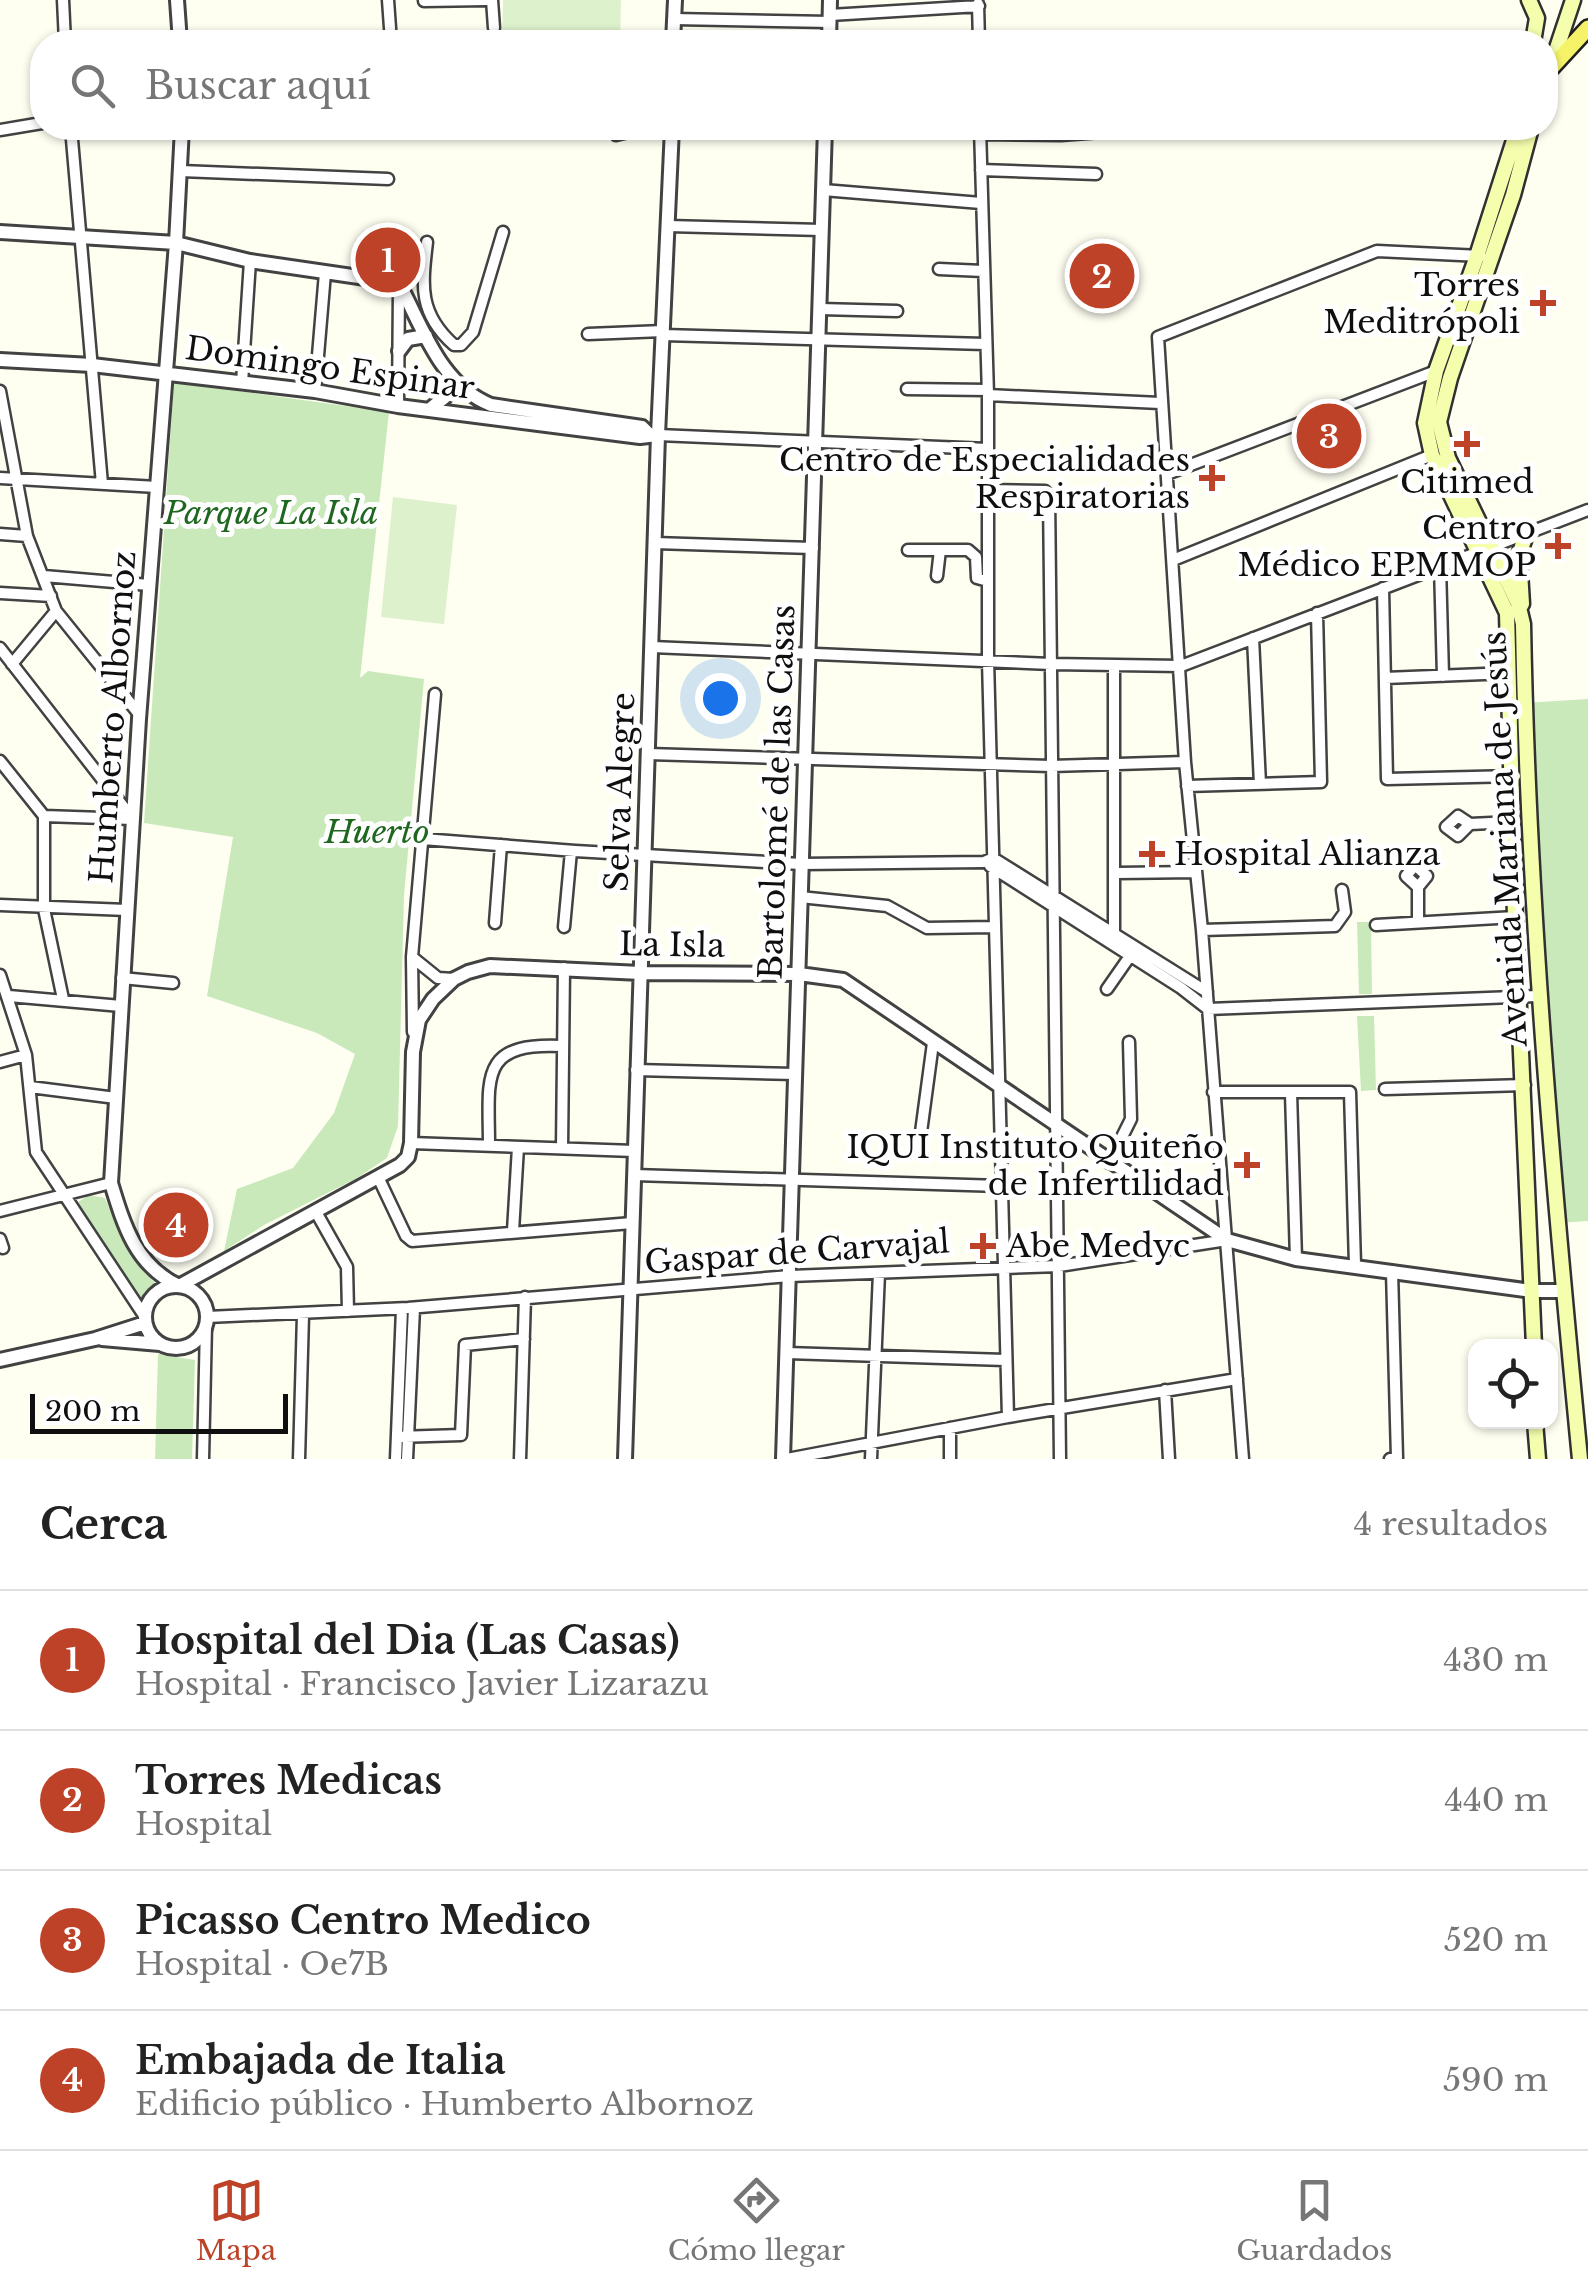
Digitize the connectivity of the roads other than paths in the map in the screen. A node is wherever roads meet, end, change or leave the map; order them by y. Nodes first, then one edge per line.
1 (62, 0) edge
2 (177, 0) edge
3 (388, 0) edge
4 (489, 0) edge
5 (675, 0) edge
6 (1529, 0) edge
7 (1545, 0) edge
8 (1573, 0) edge
9 (424, 2) edge
10 (978, 3) edge
11 (830, 12) edge
12 (674, 19) junction
13 (494, 28) dead end
14 (1588, 28) edge
15 (64, 30) edge
16 (179, 30) edge
17 (390, 30) edge
18 (674, 30) edge
19 (979, 30) edge
20 (1535, 30) edge
21 (1542, 30) edge
22 (1558, 46) edge
23 (1558, 63) edge
24 (30, 125) edge
25 (0, 130) edge
26 (71, 140) edge
27 (182, 140) edge
28 (672, 140) edge
29 (825, 140) edge
30 (980, 140) edge
31 (1514, 140) edge
32 (1527, 140) edge
33 (981, 170) junction
34 (181, 171) junction
35 (1096, 174) dead end
36 (388, 179) dead end
37 (823, 190) junction
38 (981, 202) junction
39 (668, 226) junction
40 (822, 230) junction
41 (0, 232) edge
42 (504, 232) dead end
43 (80, 236) junction
44 (426, 242) dead end
45 (176, 243) junction
46 (1494, 254) junction
47 (1477, 256) junction
48 (250, 260) junction
49 (939, 269) dead end
50 (983, 270) junction
51 (325, 273) junction
52 (398, 286) junction
53 (820, 309) junction
54 (897, 310) dead end
55 (433, 333) junction
56 (663, 333) junction
57 (588, 334) dead end
58 (819, 339) junction
59 (985, 344) junction
60 (399, 350) junction
61 (0, 360) edge
62 (92, 365) junction
63 (1436, 371) junction
64 (164, 373) junction
65 (453, 380) junction
66 (242, 383) junction
67 (907, 389) dead end
68 (0, 391) edge
69 (314, 391) junction
70 (988, 393) junction
71 (1160, 402) junction
72 (398, 406) junction
73 (428, 410) junction
74 (654, 435) junction
75 (816, 444) junction
76 (988, 449) junction
77 (1432, 455) junction
78 (1166, 474) junction
79 (0, 478) edge
80 (14, 479) junction
81 (102, 484) junction
82 (157, 487) junction
83 (988, 490) junction
84 (1588, 510) edge
85 (1527, 532) junction
86 (0, 534) edge
87 (27, 536) junction
88 (655, 543) junction
89 (813, 548) junction
90 (1486, 548) junction
91 (908, 550) dead end
92 (940, 550) junction
93 (1172, 560) junction
94 (1440, 566) junction
95 (44, 576) junction
96 (938, 576) dead end
97 (988, 581) junction
98 (149, 584) junction
99 (1383, 588) junction
100 (0, 593) edge
101 (51, 596) junction
102 (56, 610) junction
103 (1317, 613) junction
104 (1524, 624) junction
105 (1253, 638) junction
106 (652, 647) junction
107 (0, 648) edge
108 (809, 653) junction
109 (988, 660) junction
110 (12, 664) junction
111 (1051, 664) junction
112 (1114, 666) junction
113 (1181, 666) junction
114 (1509, 674) junction
115 (1444, 676) junction
116 (1385, 678) junction
117 (434, 694) dead end
118 (140, 714) junction
119 (648, 754) junction
120 (805, 759) junction
121 (0, 761) edge
122 (1185, 762) junction
123 (990, 764) junction
124 (1115, 765) junction
125 (1051, 766) junction
126 (1519, 776) junction
127 (1260, 784) junction
128 (1187, 786) junction
129 (44, 816) junction
130 (1517, 816) junction
131 (133, 818) junction
132 (1470, 824) dead end
133 (423, 838) junction
134 (501, 844) junction
135 (571, 851) junction
136 (646, 855) junction
137 (990, 863) junction
138 (802, 864) junction
139 (1196, 872) junction
140 (1116, 873) junction
141 (1418, 886) dead end
142 (1342, 890) dead end
143 (800, 896) junction
144 (1054, 903) junction
145 (0, 905) edge
146 (44, 909) junction
147 (127, 910) junction
148 (1515, 918) junction
149 (495, 922) dead end
150 (1418, 922) junction
151 (1376, 924) dead end
152 (994, 926) junction
153 (564, 927) dead end
154 (1202, 930) junction
155 (1114, 934) junction
156 (1130, 956) junction
157 (412, 957) junction
158 (564, 968) junction
159 (640, 972) junction
160 (798, 974) junction
161 (0, 975) edge
162 (122, 978) junction
163 (454, 979) junction
164 (173, 983) dead end
165 (1107, 989) dead end
166 (1207, 992) junction
167 (9, 996) junction
168 (1538, 996) junction
169 (1520, 997) junction
170 (63, 999) junction
171 (120, 1006) junction
172 (1208, 1009) junction
173 (1129, 1042) dead end
174 (932, 1043) junction
175 (562, 1046) junction
176 (413, 1052) junction
177 (26, 1055) junction
178 (0, 1062) edge
179 (636, 1070) junction
180 (795, 1074) junction
181 (1524, 1085) junction
182 (30, 1087) junction
183 (998, 1087) junction
184 (1384, 1090) dead end
185 (1213, 1092) junction
186 (1291, 1093) junction
187 (116, 1098) junction
188 (1057, 1128) junction
189 (411, 1142) junction
190 (489, 1146) junction
191 (518, 1147) junction
192 (919, 1147) dead end
193 (562, 1148) junction
194 (634, 1151) junction
195 (1109, 1163) junction
196 (634, 1175) junction
197 (378, 1178) junction
198 (790, 1181) junction
199 (112, 1183) junction
200 (1001, 1186) junction
201 (64, 1196) junction
202 (0, 1211) edge
203 (316, 1212) junction
204 (632, 1223) junction
205 (513, 1231) junction
206 (1227, 1240) junction
207 (1296, 1259) junction
208 (1355, 1265) junction
209 (1059, 1266) junction
210 (1002, 1267) junction
211 (213, 1268) junction
212 (1392, 1272) junction
213 (879, 1273) junction
214 (790, 1276) junction
215 (179, 1286) junction
216 (631, 1291) junction
217 (1532, 1291) junction
218 (1564, 1291) junction
219 (526, 1297) junction
220 (203, 1302) junction
221 (408, 1308) junction
222 (348, 1311) junction
223 (303, 1314) junction
224 (145, 1320) junction
225 (206, 1321) junction
226 (94, 1338) junction
227 (524, 1339) junction
228 (1534, 1339) edge
229 (160, 1344) junction
230 (787, 1353) junction
231 (875, 1355) junction
232 (0, 1360) edge
233 (1005, 1360) junction
234 (1236, 1379) junction
235 (1165, 1390) junction
236 (1059, 1409) junction
237 (1008, 1416) junction
238 (950, 1428) junction
239 (1536, 1429) edge
240 (403, 1436) junction
241 (871, 1443) junction
242 (203, 1459) edge
243 (299, 1459) edge
244 (396, 1459) edge
245 (407, 1459) edge
246 (520, 1459) edge
247 (625, 1459) edge
248 (785, 1459) edge
249 (870, 1459) edge
250 (950, 1459) edge
251 (1060, 1459) edge
252 (1169, 1459) edge
253 (1243, 1459) edge
254 (1390, 1459) edge
255 (1538, 1459) edge
256 (1580, 1459) edge

1 - 15 street
2 - 16 street
3 - 17 street
4 - 9 street
4 - 13 street
5 - 12 street
6 - 20 main road
7 - 21 main road
8 - 22 main road
10 - 11 street
10 - 19 street
11 - 12 street
12 - 18 street
14 - 23 main road
24 - 25 street
26 - 43 street
27 - 34 street, Humberto Albornoz
28 - 39 street, Selva Alegre
29 - 37 street, Bartolomé de las Casas
30 - 33 street
31 - 47 main road, Avenida Mariana de Jesús
32 - 46 main road, Avenida Mariana de Jesús
33 - 35 street
33 - 38 street
34 - 36 street
34 - 45 street, Humberto Albornoz
37 - 38 street
37 - 40 street, Bartolomé de las Casas
38 - 50 street
39 - 40 street
39 - 56 street, Selva Alegre
40 - 53 street, Bartolomé de las Casas
41 - 43 street
42 - 55 street
43 - 45 street
43 - 62 street
44 - 55 street
45 - 48 street
45 - 64 street, Humberto Albornoz
46 - 47 street
46 - 90 main road, Avenida Mariana de Jesús
47 - 63 main road, Avenida Mariana de Jesús
47 - 71 street
48 - 51 street
48 - 66 street
49 - 50 street
50 - 59 street
51 - 52 street
51 - 69 street
52 - 55 street, Domingo Espinar
52 - 60 street
53 - 54 street
53 - 58 street, Bartolomé de las Casas
55 - 60 street
55 - 65 street, Domingo Espinar
56 - 57 street
56 - 58 street
56 - 74 street, Selva Alegre
58 - 59 street
58 - 75 street, Bartolomé de las Casas
59 - 70 street
60 - 72 street
61 - 62 street, Domingo Espinar
62 - 64 street, Domingo Espinar
62 - 81 street
63 - 77 main road, Avenida Mariana de Jesús
63 - 78 street
64 - 66 street, Domingo Espinar
64 - 82 street, Humberto Albornoz
65 - 73 street
65 - 74 street, Domingo Espinar
66 - 69 street, Domingo Espinar
67 - 70 street
68 - 80 street
69 - 72 street, Domingo Espinar
70 - 71 street
70 - 76 street
71 - 78 street
72 - 73 street, Domingo Espinar
73 - 74 street, Domingo Espinar
74 - 75 street, Domingo Espinar
74 - 88 street, Selva Alegre
75 - 76 street, Domingo Espinar
75 - 89 street, Bartolomé de las Casas
76 - 83 street
77 - 90 main road, Avenida Mariana de Jesús
77 - 93 street
78 - 93 street
79 - 80 street
80 - 81 street
80 - 87 street
81 - 82 street
82 - 98 street, Humberto Albornoz
83 - 97 street
83 - 111 street
84 - 85 street
85 - 90 street
85 - 104 main road
86 - 87 street
87 - 95 street
88 - 89 street
88 - 106 street, Selva Alegre
89 - 108 street, Bartolomé de las Casas
90 - 94 street
90 - 104 main road, Avenida Mariana de Jesús
90 - 114 main road, Avenida Mariana de Jesús
91 - 92 street
92 - 96 street
92 - 97 street
93 - 113 street
94 - 99 street
94 - 115 street
95 - 98 street
95 - 101 street
97 - 109 street
98 - 118 street, Humberto Albornoz
99 - 103 street
99 - 116 street
100 - 101 street
101 - 102 street
102 - 110 street
102 - 118 street
103 - 105 street
103 - 127 street
104 - 126 main road, Avenida Mariana de Jesús
105 - 113 street
105 - 127 street
106 - 108 street
106 - 119 street, Selva Alegre
107 - 110 street
108 - 109 street
108 - 120 street, Bartolomé de las Casas
109 - 111 street
109 - 123 street
110 - 131 street
111 - 112 street
111 - 125 street
112 - 113 street
112 - 124 street
113 - 122 street
114 - 115 street
114 - 126 main road, Avenida Mariana de Jesús
115 - 116 street
116 - 126 street
117 - 133 street
118 - 131 street, Humberto Albornoz
119 - 120 street
119 - 136 street, Selva Alegre
120 - 123 street
120 - 138 street, Bartolomé de las Casas
121 - 129 street
122 - 124 street
122 - 128 street
123 - 125 street
123 - 137 street
124 - 125 street
124 - 140 street
125 - 144 street
126 - 130 main road, Avenida Mariana de Jesús
127 - 128 street
128 - 139 street
129 - 131 street
129 - 146 street
130 - 132 street
130 - 148 main road, Avenida Mariana de Jesús
130 - 168 main road, Avenida Mariana de Jesús
131 - 147 street, Humberto Albornoz
133 - 134 street
133 - 157 street
134 - 135 street
134 - 149 street
135 - 136 street
135 - 153 street
136 - 138 street
136 - 159 street, Selva Alegre
137 - 138 street
137 - 144 street
137 - 152 street
138 - 143 street, Bartolomé de las Casas
139 - 140 street
139 - 154 street
140 - 155 street
141 - 150 street
142 - 154 street
143 - 152 street
143 - 160 street, Bartolomé de las Casas
144 - 155 street
144 - 156 street
144 - 188 street
145 - 146 street
146 - 147 street
146 - 170 street
147 - 162 street, Humberto Albornoz
148 - 150 street
148 - 169 main road, Avenida Mariana de Jesús
150 - 151 street
152 - 183 street
154 - 166 street
155 - 166 street
156 - 165 street
156 - 172 street
157 - 163 street
157 - 176 street
158 - 159 street, La Isla
158 - 163 street, La Isla
158 - 175 street
159 - 160 street, La Isla
159 - 179 street, Selva Alegre
160 - 174 street, La Isla
160 - 180 street, Bartolomé de las Casas
161 - 167 street
162 - 164 street
162 - 171 street, Humberto Albornoz
163 - 176 street
166 - 172 street
167 - 170 street
167 - 177 street
168 - 169 street
168 - 218 main road, Avenida Mariana de Jesús
169 - 172 street
169 - 181 main road, Avenida Mariana de Jesús
170 - 171 street
171 - 187 street, Humberto Albornoz
172 - 185 street
173 - 195 street
174 - 183 street, La Isla
174 - 192 street
175 - 190 street
175 - 193 street
176 - 189 street
177 - 178 street
177 - 182 street
179 - 180 street
179 - 194 street, Selva Alegre
180 - 198 street, Bartolomé de las Casas
181 - 184 street
181 - 217 main road, Avenida Mariana de Jesús
182 - 187 street
182 - 201 street
183 - 188 street, La Isla
183 - 200 street
185 - 186 street
185 - 206 street
186 - 207 street
186 - 208 street
187 - 199 street, Humberto Albornoz
188 - 195 street, La Isla
188 - 209 street
189 - 190 street
189 - 197 street
190 - 191 street
191 - 193 street
191 - 205 street
193 - 194 street
194 - 196 street, Selva Alegre
195 - 206 street, La Isla
196 - 198 street
196 - 204 street, Selva Alegre
197 - 203 street
197 - 205 street
198 - 200 street
198 - 214 street, Bartolomé de las Casas
199 - 201 street
199 - 215 street, Humberto Albornoz
200 - 210 street
201 - 202 street
201 - 224 street
203 - 211 street
203 - 222 street
204 - 205 street
204 - 216 street, Selva Alegre
206 - 207 street, Gaspar de Carvajal
206 - 209 street, Gaspar de Carvajal
206 - 234 street
207 - 208 street, Gaspar de Carvajal
208 - 212 street, Gaspar de Carvajal
209 - 210 street, Gaspar de Carvajal
209 - 236 street
210 - 213 street, Gaspar de Carvajal
210 - 233 street
211 - 215 street
211 - 220 street
212 - 217 street, Gaspar de Carvajal
212 - 254 street
213 - 214 street, Gaspar de Carvajal
213 - 231 street
214 - 216 street, Gaspar de Carvajal
214 - 230 street, Bartolomé de las Casas
215 - 220 street
215 - 224 street, Gaspar de Carvajal
216 - 219 street, Gaspar de Carvajal
216 - 247 street, Selva Alegre
217 - 218 street, Gaspar de Carvajal
217 - 228 main road, Avenida Mariana de Jesús
218 - 256 main road, Avenida Mariana de Jesús
219 - 221 street, Gaspar de Carvajal
219 - 227 street
220 - 225 street
221 - 222 street, Gaspar de Carvajal
221 - 240 street
222 - 223 street, Gaspar de Carvajal
223 - 225 street, Gaspar de Carvajal
223 - 243 street
224 - 226 street, Gaspar de Carvajal
224 - 229 street
225 - 229 street, Gaspar de Carvajal
225 - 242 street
226 - 229 street, Gaspar de Carvajal
226 - 232 street, Gaspar de Carvajal
227 - 240 street
227 - 246 street
230 - 231 street
230 - 248 street, Bartolomé de las Casas
231 - 233 street
231 - 241 street
233 - 237 street
234 - 235 street
234 - 253 street
235 - 236 street
235 - 252 street
236 - 237 street
236 - 251 street
237 - 238 street
238 - 241 street
238 - 250 street
239 - 255 main road
240 - 244 street
240 - 245 street
241 - 248 street
241 - 249 street

